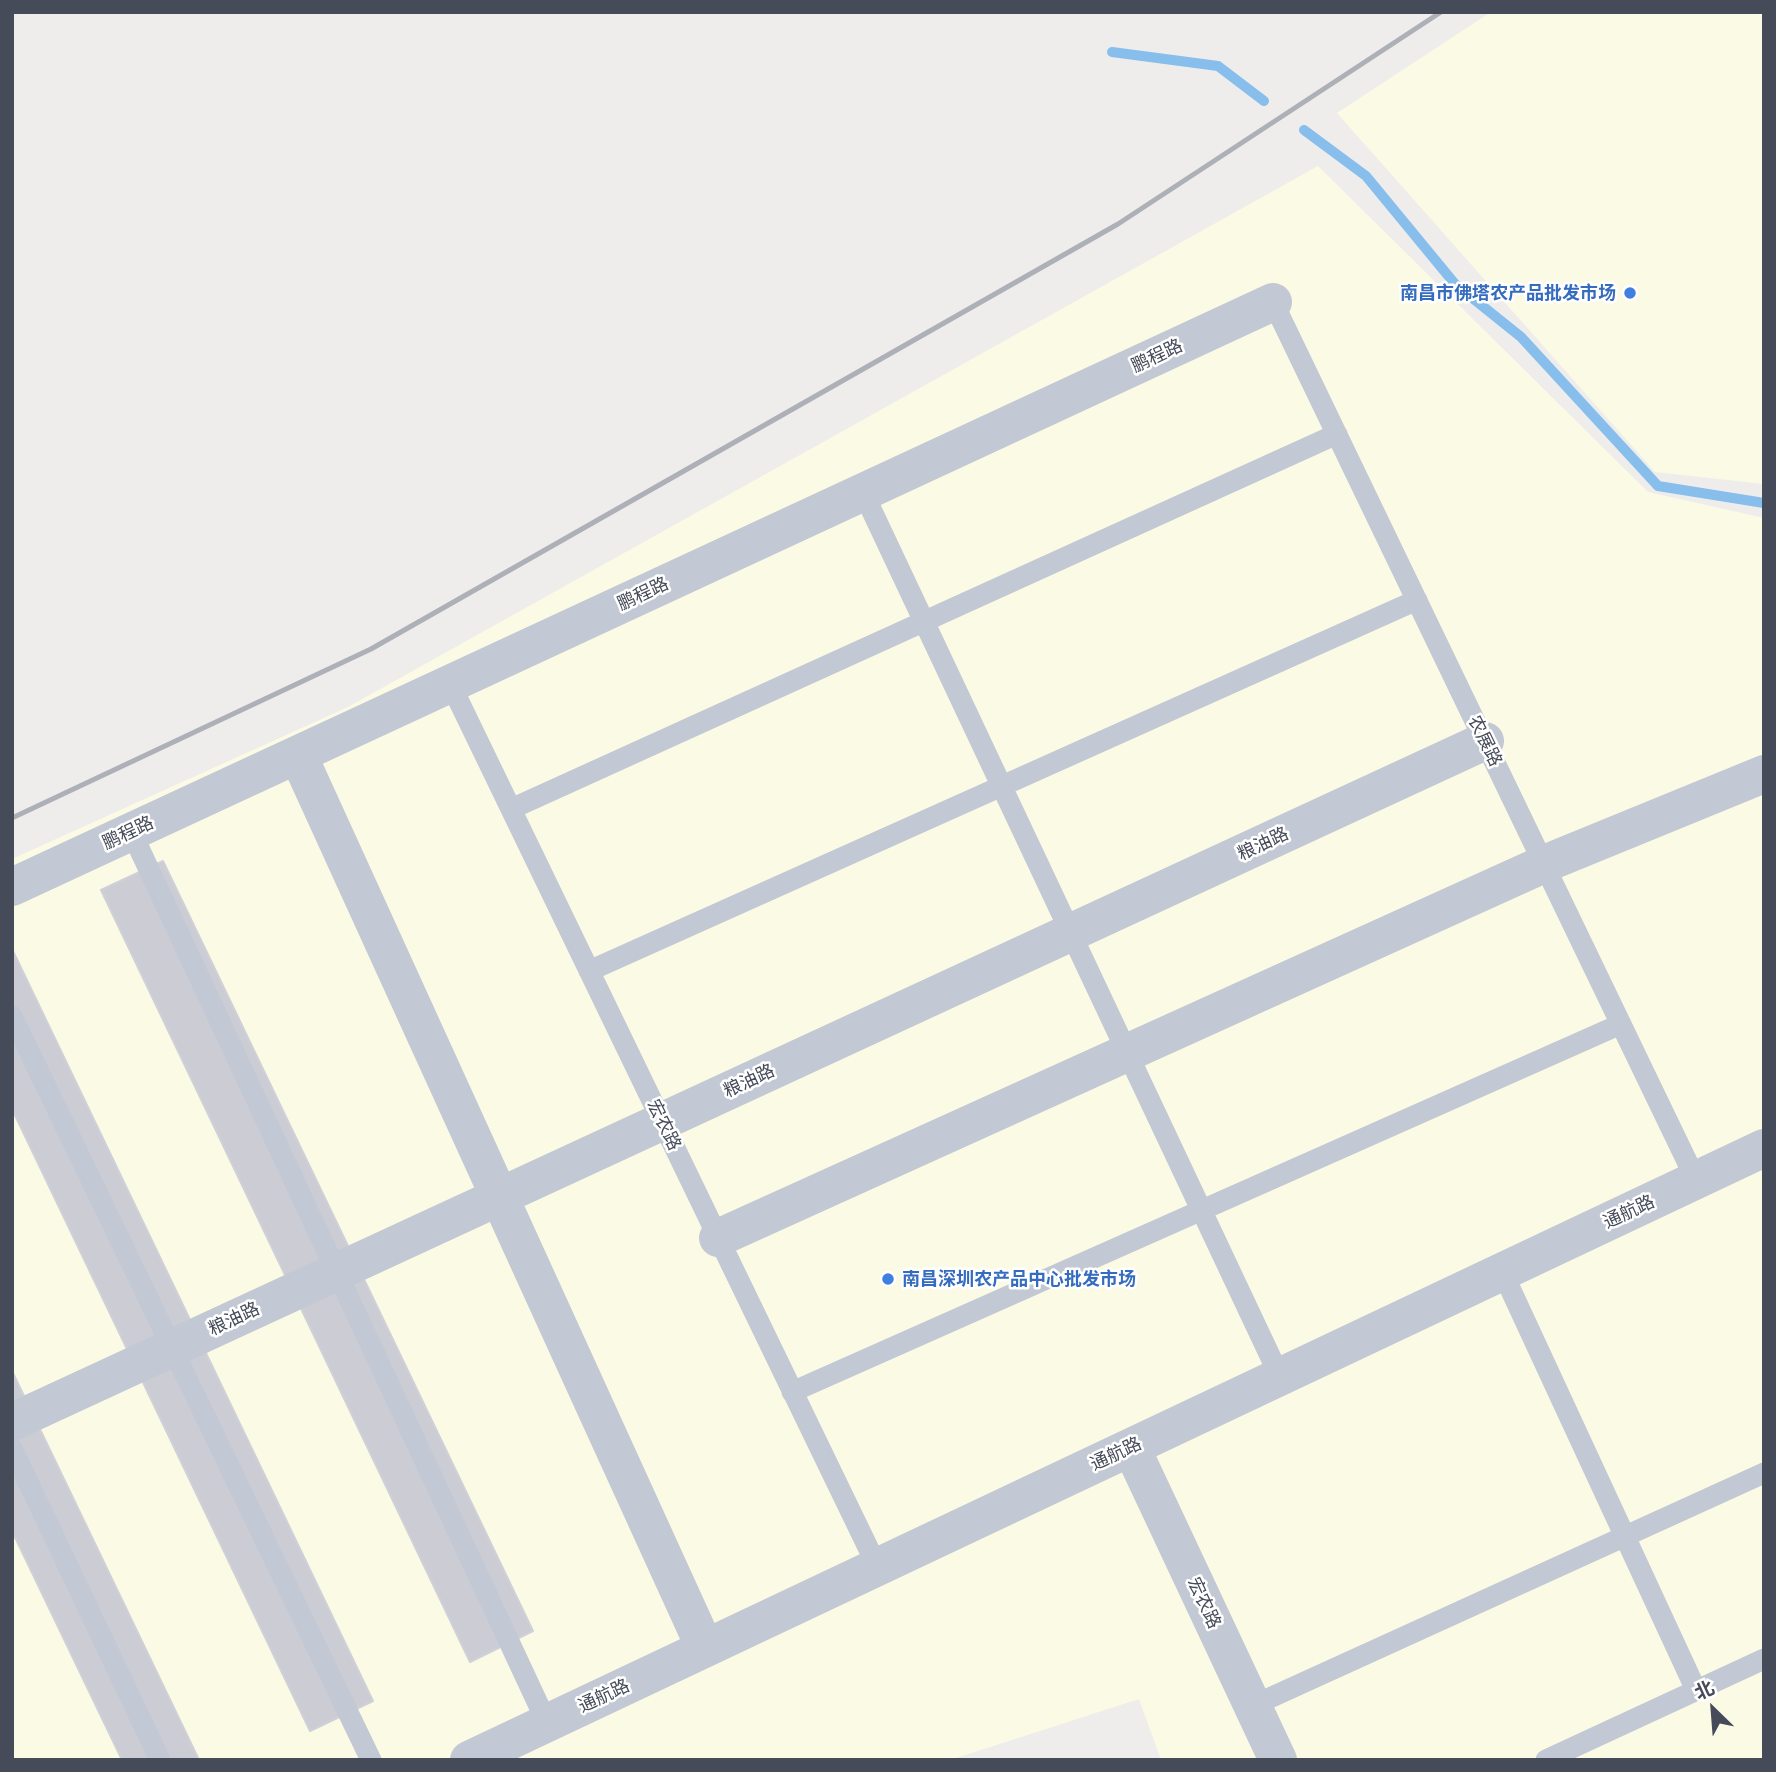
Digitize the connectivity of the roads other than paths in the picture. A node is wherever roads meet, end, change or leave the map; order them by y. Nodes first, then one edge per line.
1 (1273, 302) joint
2 (1337, 434) junction
3 (863, 492) junction
4 (1417, 600) junction
5 (924, 622) junction
6 (450, 684) junction
7 (1485, 741) junction
8 (309, 749) junction
9 (1764, 774) edge
10 (1002, 786) junction
11 (511, 810) junction
12 (131, 831) junction
13 (1544, 864) junction
14 (12, 887) edge
15 (1071, 933) junction
16 (589, 971) junction
17 (12, 1016) edge
18 (1621, 1024) junction
19 (1128, 1053) junction
20 (662, 1122) junction
21 (1764, 1148) edge
22 (1696, 1180) junction
23 (510, 1191) junction
24 (1201, 1210) junction
25 (718, 1238) junction
26 (1502, 1271) junction
27 (337, 1272) junction
28 (172, 1348) junction
29 (1280, 1377) junction
30 (792, 1392) junction
31 (12, 1422) edge
32 (1131, 1447) junction
33 (12, 1448) edge
34 (1764, 1474) edge
35 (1625, 1536) junction
36 (877, 1566) junction
37 (716, 1643) junction
38 (1764, 1659) edge
39 (1696, 1690) junction
40 (1252, 1706) junction
41 (547, 1723) junction
42 (160, 1760) edge
43 (371, 1760) edge
44 (469, 1760) edge
45 (1278, 1760) edge
46 (1546, 1760) edge

1 - 2 lane, 农展路
1 - 3 street, 鹏程路
2 - 4 lane, 农展路
2 - 5 lane
3 - 5 lane
3 - 6 street, 鹏程路
4 - 7 lane, 农展路
4 - 10 lane
5 - 10 lane
5 - 11 lane
6 - 8 street, 鹏程路
6 - 11 lane, 宏农路
7 - 13 lane, 农展路
7 - 15 street, 粮油路
8 - 12 street, 鹏程路
8 - 23 street
9 - 13 street
10 - 15 lane
10 - 16 lane
11 - 16 lane, 宏农路
12 - 14 street, 鹏程路
12 - 27 lane
13 - 18 lane, 农展路
13 - 19 street
15 - 19 lane
15 - 20 street, 粮油路
16 - 20 lane, 宏农路
17 - 28 lane
18 - 22 lane, 农展路
18 - 24 lane
19 - 24 lane
19 - 25 street
20 - 23 street, 粮油路
20 - 25 lane, 宏农路
21 - 22 street, 通航路
22 - 26 street, 通航路
23 - 27 street, 粮油路
23 - 37 street
24 - 29 lane
24 - 30 lane
25 - 30 lane, 宏农路
26 - 29 street, 通航路
26 - 35 lane
27 - 28 street, 粮油路
27 - 41 lane
28 - 31 street, 粮油路
28 - 43 lane
29 - 32 street, 通航路
30 - 36 lane, 宏农路
32 - 36 street, 通航路
32 - 40 street, 宏农路
33 - 42 lane
34 - 35 lane
35 - 39 lane
35 - 40 lane
36 - 37 street, 通航路
37 - 41 street, 通航路
38 - 39 lane
39 - 46 lane
40 - 45 street, 宏农路
41 - 44 street, 通航路

